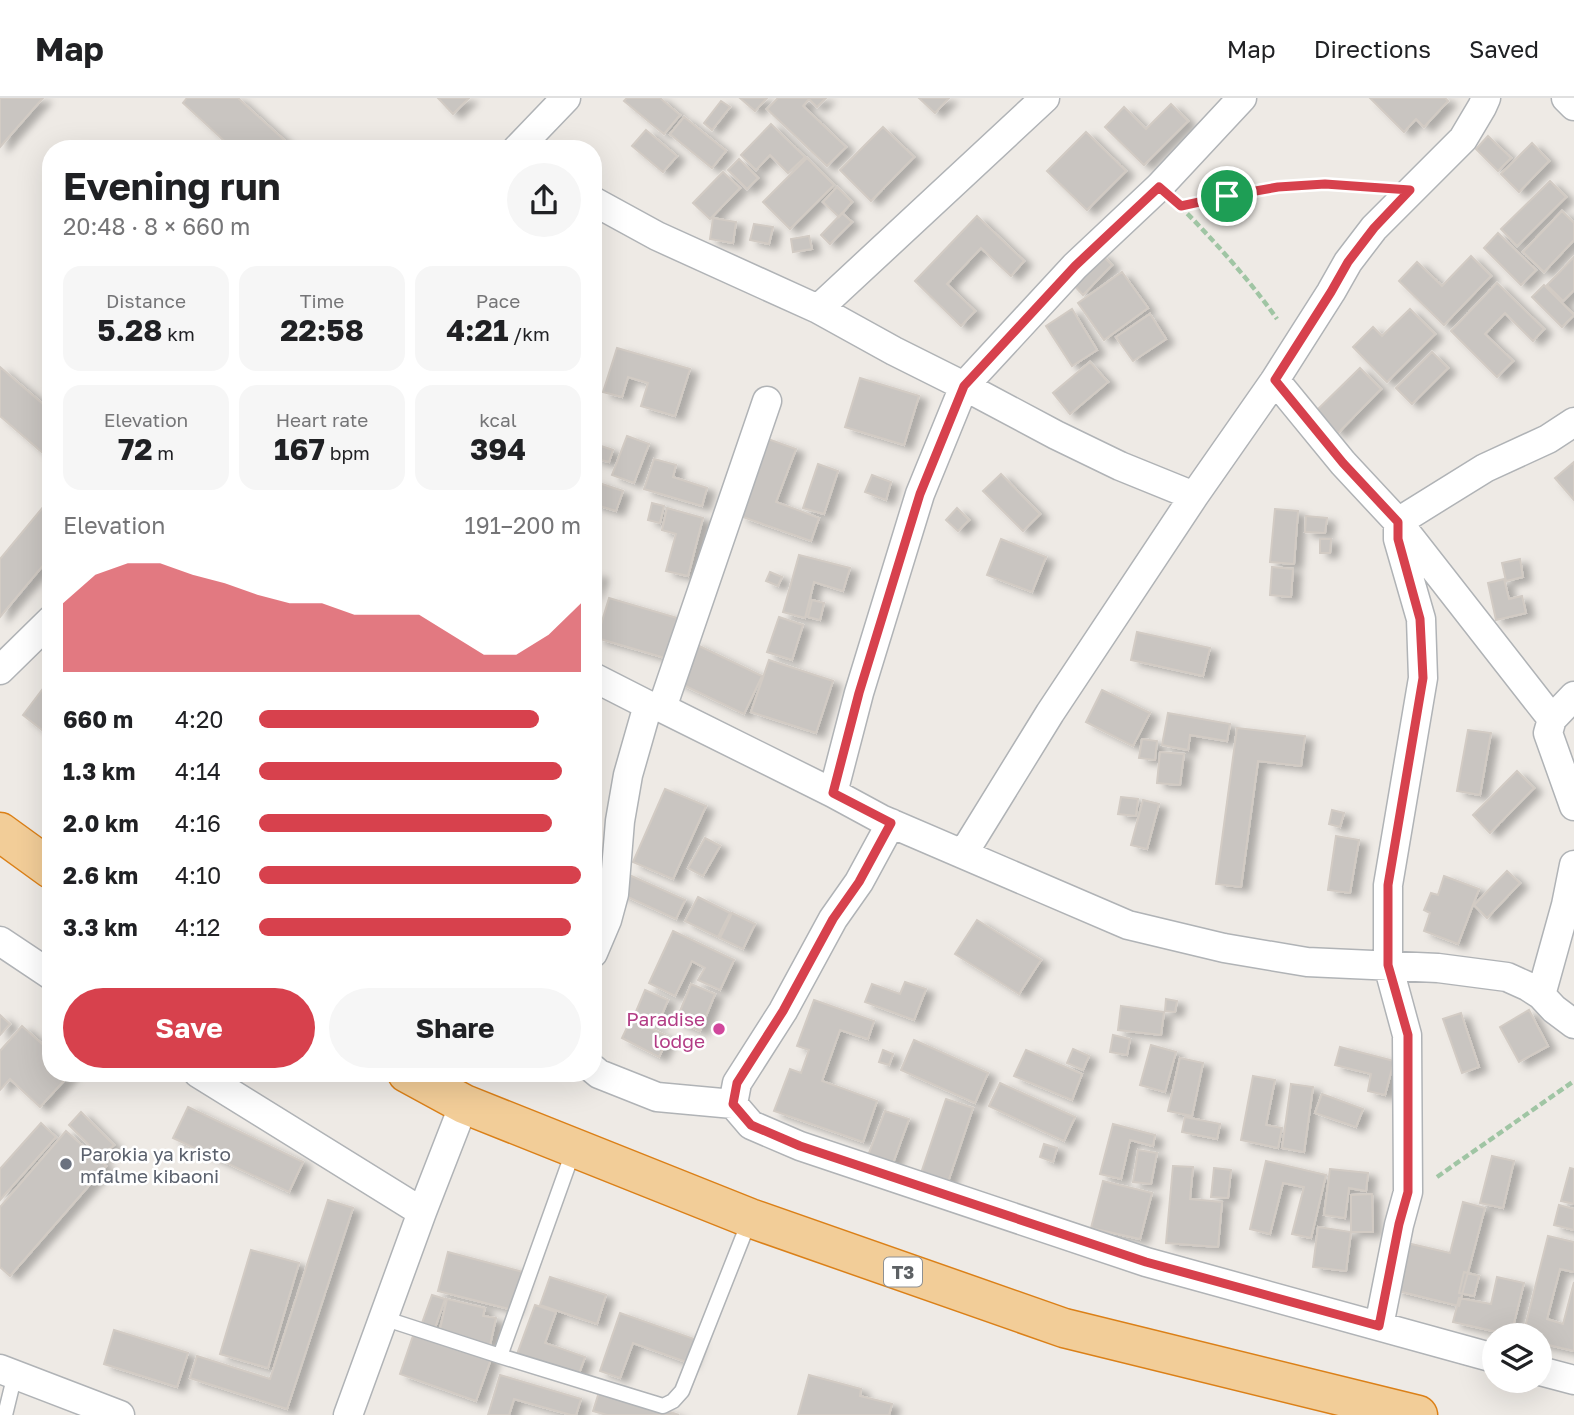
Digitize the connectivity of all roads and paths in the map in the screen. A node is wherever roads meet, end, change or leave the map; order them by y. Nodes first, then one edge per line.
1 (566, 98) edge
2 (1045, 98) edge
3 (1242, 98) edge
4 (1486, 98) edge
5 (1566, 98) edge
6 (1574, 106) edge
7 (526, 140) edge
8 (1159, 187) junction
9 (1410, 190) junction
10 (602, 206) edge
11 (1181, 206) junction
12 (818, 309) junction
13 (1295, 350) junction
14 (1275, 380) junction
15 (964, 386) junction
16 (767, 401) dead end
17 (1574, 422) edge
18 (1194, 496) junction
19 (1398, 522) junction
20 (42, 629) edge
21 (0, 670) edge
22 (602, 681) edge
23 (1574, 696) edge
24 (655, 707) junction
25 (1552, 719) junction
26 (833, 793) junction
27 (1574, 806) edge
28 (891, 823) junction
29 (0, 832) edge
30 (963, 854) junction
31 (42, 862) edge
32 (1574, 865) edge
33 (602, 932) edge
34 (0, 942) edge
35 (1388, 965) junction
36 (42, 969) edge
37 (1541, 995) junction
38 (1574, 1024) edge
39 (602, 1075) edge
40 (1574, 1081) edge
41 (213, 1082) edge
42 (424, 1082) edge
43 (464, 1104) junction
44 (733, 1104) junction
45 (575, 1147) junction
46 (1408, 1192) junction
47 (422, 1212) junction
48 (750, 1218) junction
49 (383, 1318) junction
50 (1379, 1326) junction
51 (1482, 1355) edge
52 (500, 1356) junction
53 (8, 1372) edge
54 (1552, 1374) edge
55 (1574, 1380) edge
56 (5, 1415) edge
57 (120, 1415) edge
58 (348, 1415) edge
59 (1419, 1415) edge

1 - 7 street
2 - 12 street
3 - 8 street
4 - 9 street
5 - 6 street
8 - 11 path
8 - 15 street
9 - 11 path
9 - 13 street
10 - 12 street
11 - 13 path
12 - 15 street
13 - 14 street
14 - 18 street
14 - 19 street
15 - 18 street
15 - 26 street
16 - 24 street
17 - 19 street
18 - 30 street
19 - 25 street
19 - 35 street
20 - 21 street
22 - 24 street
23 - 25 street
24 - 26 street
24 - 33 street
25 - 27 street
26 - 28 street
28 - 30 street
28 - 44 street
29 - 31 highway
30 - 35 street
32 - 37 street
34 - 36 street
35 - 37 street
35 - 46 street
37 - 38 street
39 - 44 street
40 - 46 path
41 - 47 street
42 - 43 highway, T3
43 - 45 highway, T3
43 - 47 street
44 - 50 street
45 - 48 highway, T3
45 - 52 lane
46 - 50 street
47 - 49 street
48 - 52 lane
48 - 59 highway, T3
49 - 52 lane
49 - 58 street
50 - 51 street
53 - 56 lane
53 - 57 street
54 - 55 street

